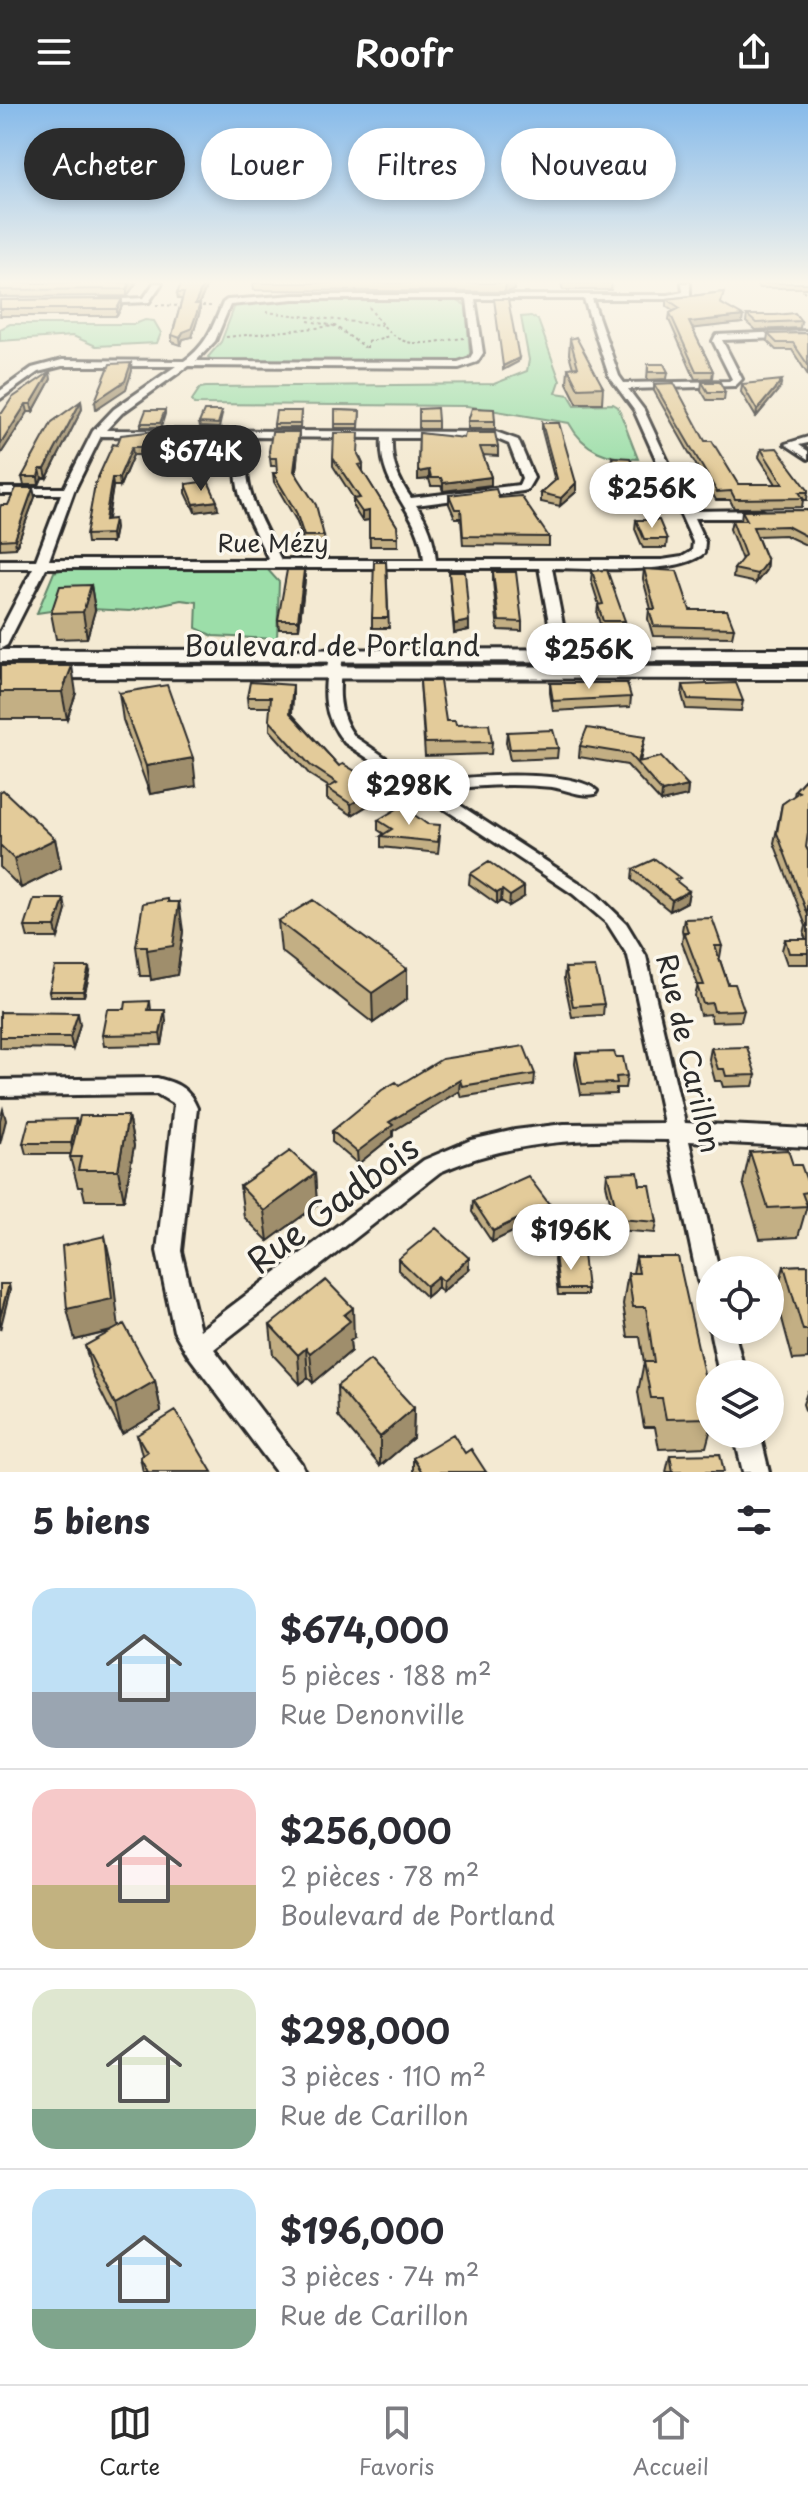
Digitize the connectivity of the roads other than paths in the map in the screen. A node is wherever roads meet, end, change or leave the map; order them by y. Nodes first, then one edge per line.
1 (205, 347) edge
2 (477, 347) edge
3 (603, 347) edge
4 (720, 347) edge
5 (186, 365) junction
6 (622, 386) junction
7 (0, 396) edge
8 (97, 433) junction
9 (246, 434) junction
10 (387, 435) junction
11 (808, 440) edge
12 (808, 456) edge
13 (0, 491) edge
14 (68, 491) junction
15 (409, 502) junction
16 (778, 514) edge
17 (686, 515) junction
18 (0, 564) edge
19 (41, 564) junction
20 (277, 564) junction
21 (430, 564) junction
22 (545, 564) junction
23 (0, 645) edge
24 (808, 655) edge
25 (0, 656) edge
26 (335, 663) junction
27 (563, 663) junction
28 (0, 672) edge
29 (808, 673) edge
30 (426, 788) junction
31 (589, 791) dead end
32 (0, 1088) edge
33 (675, 1132) junction
34 (808, 1138) edge
35 (704, 1256) edge
36 (197, 1347) junction
37 (750, 1448) edge
38 (292, 1472) edge
39 (756, 1472) edge

1 - 5 street
2 - 5 street
3 - 6 street
4 - 6 street
5 - 7 street
5 - 8 street
6 - 17 street
8 - 9 street
8 - 14 street
9 - 10 street
9 - 20 street
10 - 15 street
10 - 15 street
11 - 12 street
13 - 14 street
14 - 19 street
15 - 21 street
16 - 17 street
17 - 22 street, Rue Mézy
18 - 19 street, Rue Mézy
19 - 20 street, Rue Mézy
19 - 23 street
20 - 21 street, Rue Mézy
21 - 22 street, Rue Mézy
22 - 27 street
24 - 27 main road, Boulevard de Portland
25 - 26 main road, Boulevard de Portland
26 - 27 main road, Boulevard de Portland
26 - 28 main road, Boulevard de Portland
26 - 30 street, Rue de Carillon
27 - 29 main road, Boulevard de Portland
30 - 31 street
30 - 33 street, Rue de Carillon
32 - 36 street
33 - 34 street, Rue Gadbois
33 - 35 street, Rue de Carillon
33 - 36 street, Rue Gadbois
36 - 38 street
37 - 39 street

